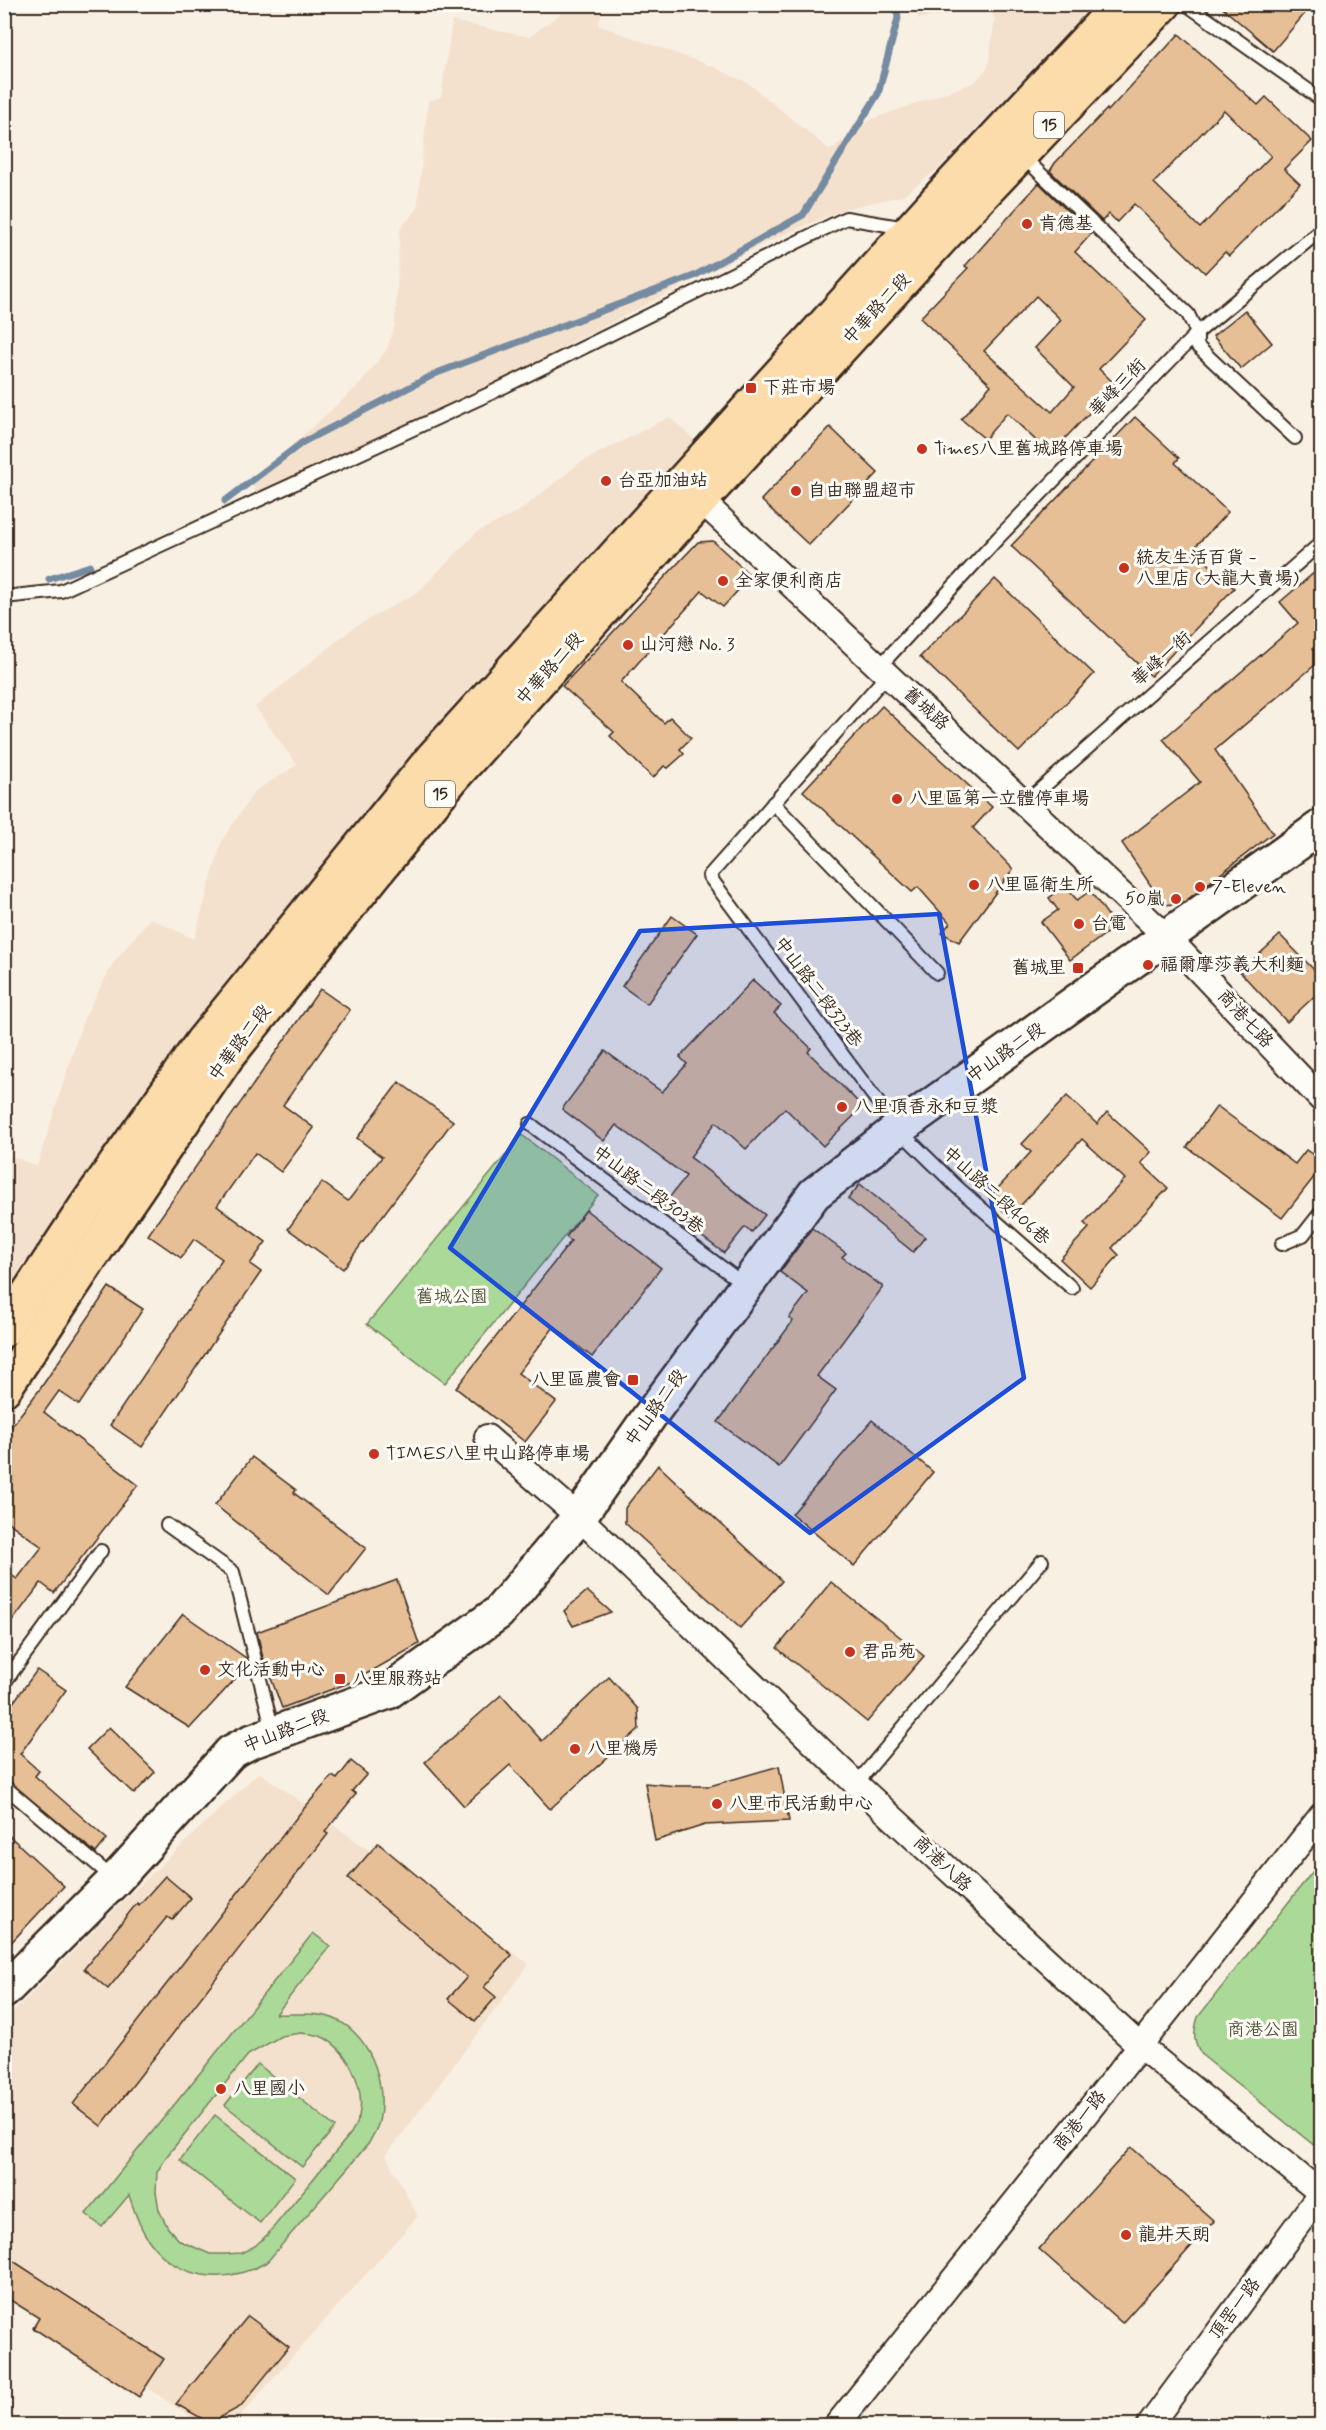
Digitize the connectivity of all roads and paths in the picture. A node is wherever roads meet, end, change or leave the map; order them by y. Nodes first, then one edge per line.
1 (1120, 4) edge
2 (1164, 4) edge
3 (1186, 4) edge
4 (1322, 99) edge
5 (1021, 154) junction
6 (1319, 234) edge
7 (923, 238) junction
8 (1197, 333) junction
9 (1295, 438) dead end
10 (691, 491) junction
11 (1322, 542) edge
12 (4, 597) edge
13 (884, 670) junction
14 (773, 803) junction
15 (1025, 803) junction
16 (1321, 826) edge
17 (709, 876) joint
18 (1168, 938) junction
19 (937, 973) dead end
20 (1322, 1100) edge
21 (530, 1124) dead end
22 (898, 1129) junction
23 (1322, 1210) edge
24 (1282, 1244) dead end
25 (745, 1285) junction
26 (1072, 1288) dead end
27 (4, 1330) edge
28 (4, 1389) edge
29 (487, 1437) dead end
30 (579, 1516) junction
31 (167, 1525) dead end
32 (101, 1551) dead end
33 (1042, 1561) dead end
34 (4, 1683) edge
35 (274, 1735) junction
36 (856, 1784) junction
37 (4, 1786) edge
38 (1322, 1815) edge
39 (115, 1880) junction
40 (4, 1991) edge
41 (1140, 2046) junction
42 (1321, 2193) edge
43 (836, 2426) edge
44 (1149, 2426) edge

1 - 7 main road, 中華路二段 / 15
2 - 5 main road, 中華路二段 / 15
3 - 4 lane
5 - 7 main road, 中華路二段 / 15
5 - 8 lane
6 - 8 lane, 華峰三街
7 - 10 main road, 中華路二段 / 15
7 - 12 lane
8 - 9 lane
8 - 13 lane, 華峰三街
10 - 13 street, 舊城路
10 - 27 main road, 中華路二段 / 15
10 - 28 main road, 中華路二段 / 15
11 - 15 lane, 華峰一街
13 - 14 lane, 華峰三街
13 - 15 street, 舊城路
14 - 17 lane, 華峰三街
14 - 19 lane
15 - 18 street, 舊城路
16 - 18 main road, 中山路二段
17 - 22 lane, 中山路二段323巷
18 - 20 street, 商港七路
18 - 22 main road, 中山路二段
21 - 25 lane, 中山路二段303巷
22 - 25 main road, 中山路二段
22 - 26 lane, 中山路二段406巷
23 - 24 lane
25 - 30 main road, 中山路二段
29 - 30 street, 商港八路
30 - 35 main road, 中山路二段
30 - 36 street, 商港八路
31 - 35 lane
32 - 34 lane
33 - 36 lane
35 - 39 main road, 中山路二段
36 - 41 street, 商港八路
37 - 39 lane
38 - 41 street, 商港一路
39 - 40 main road, 中山路二段
41 - 42 street, 商港八路
41 - 43 street, 商港一路
42 - 44 street, 頂罟一路

